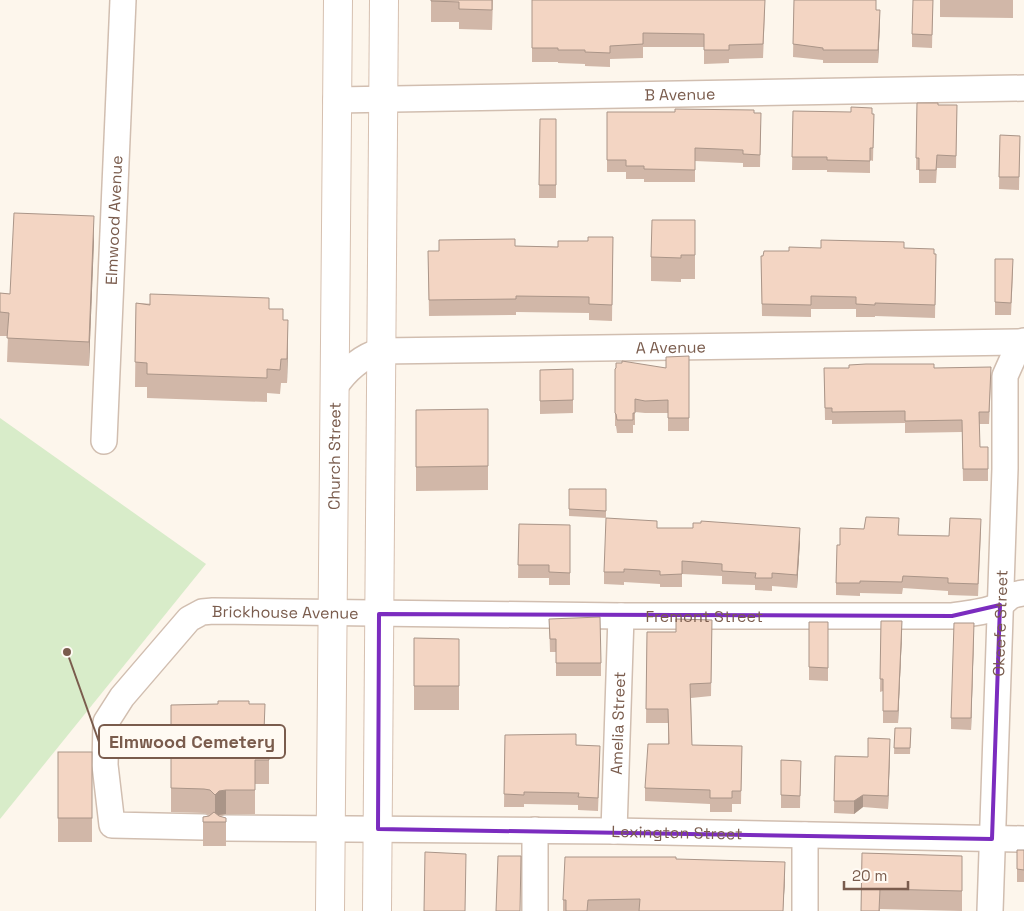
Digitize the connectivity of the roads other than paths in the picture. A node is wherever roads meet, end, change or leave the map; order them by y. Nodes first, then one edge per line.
1 (123, 0) edge
2 (338, 0) edge
3 (384, 0) edge
4 (1024, 88) edge
5 (383, 99) junction
6 (336, 100) junction
7 (1023, 342) edge
8 (381, 351) junction
9 (334, 388) junction
10 (104, 441) dead end
11 (1024, 593) edge
12 (1000, 605) junction
13 (332, 613) junction
14 (380, 614) junction
15 (621, 616) junction
16 (112, 825) joint
17 (331, 828) junction
18 (378, 829) junction
19 (535, 830) junction
20 (614, 831) junction
21 (805, 835) junction
22 (992, 839) junction
23 (1024, 839) edge
24 (330, 911) edge
25 (377, 911) edge
26 (535, 911) edge
27 (805, 911) edge
28 (990, 911) edge

1 - 10 street, Elmwood Avenue
2 - 6 main road, Church Street
3 - 5 main road
4 - 5 street, B Avenue
5 - 6 street, B Avenue
5 - 8 main road
6 - 9 main road, Church Street
7 - 8 street, A Avenue
7 - 12 street, Okeefe Street
8 - 9 street, A Avenue
8 - 14 main road
9 - 13 main road, Church Street
11 - 12 street, Fremont Street
12 - 15 street, Fremont Street
12 - 22 street, Okeefe Street
13 - 14 street, Brickhouse Avenue
13 - 16 street, Brickhouse Avenue
13 - 17 main road, Church Street
14 - 15 street, Fremont Street
14 - 18 main road
15 - 20 street, Amelia Street
16 - 17 street, Lexington Street
17 - 18 street, Lexington Street
17 - 24 main road, Church Street
18 - 19 street, Lexington Street
18 - 25 main road
19 - 20 street, Lexington Street
19 - 26 street
20 - 21 street, Lexington Street
21 - 22 street, Lexington Street
21 - 27 street
22 - 23 street, Lexington Street
22 - 28 street, Okeefe Street

